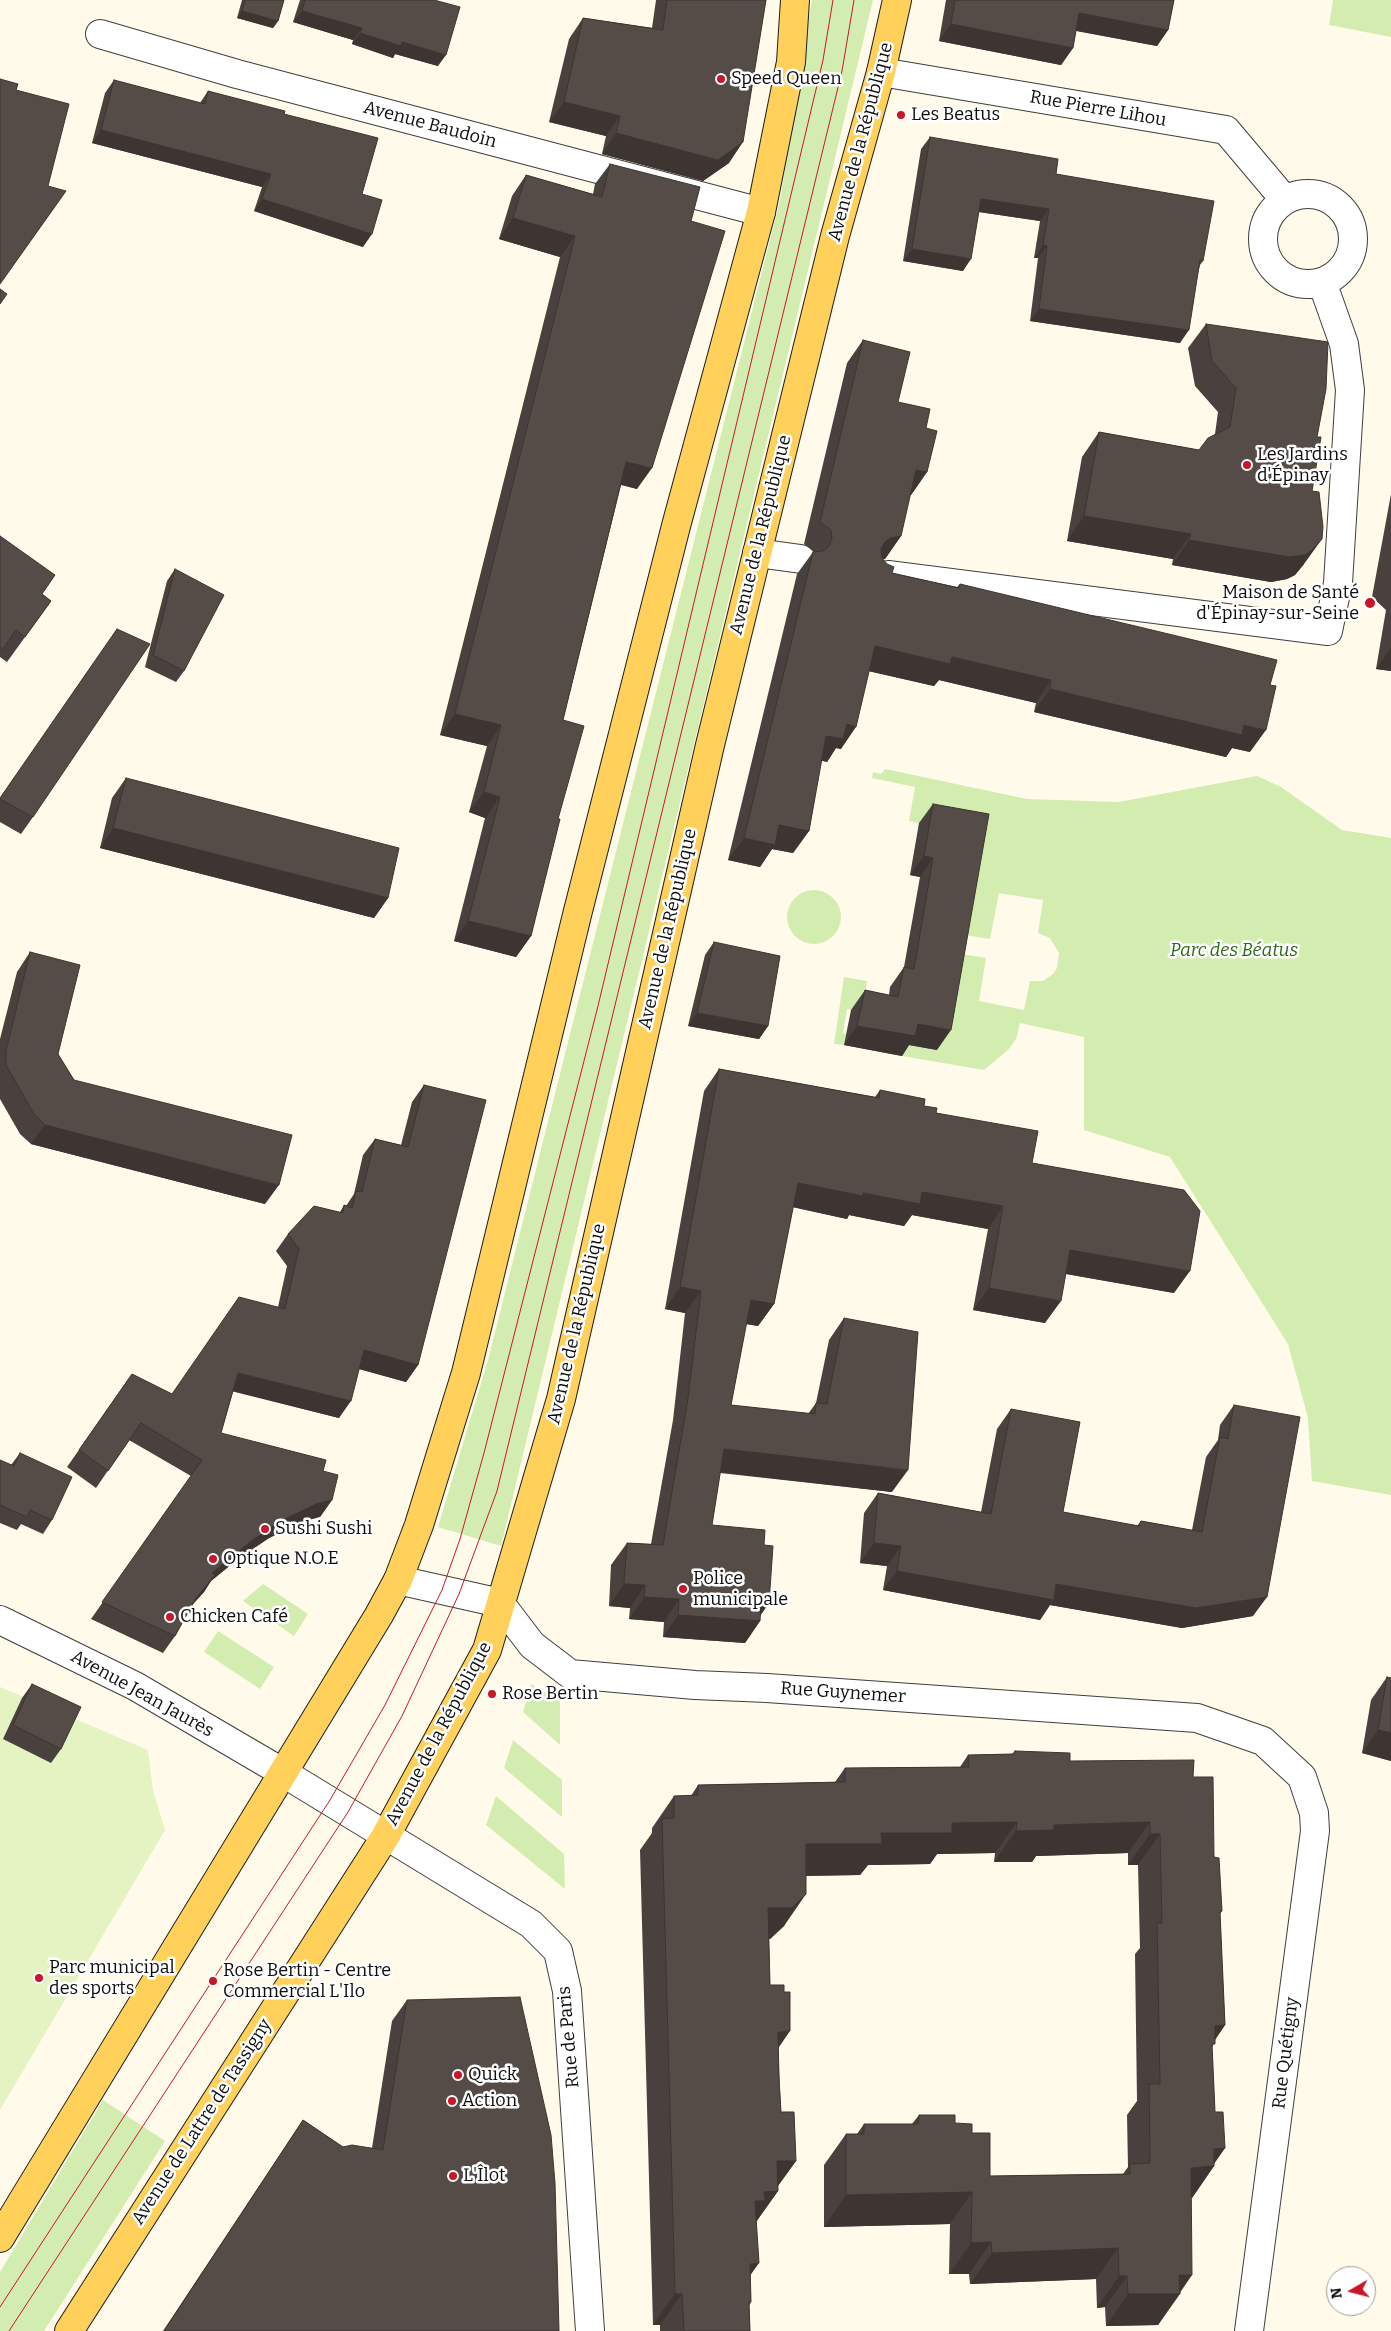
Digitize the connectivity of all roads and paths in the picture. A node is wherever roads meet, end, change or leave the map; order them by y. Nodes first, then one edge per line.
1 (794, 0) edge
2 (897, 0) edge
3 (100, 34) dead end
4 (881, 72) junction
5 (1285, 200) junction
6 (761, 212) junction
7 (1322, 282) junction
8 (757, 553) junction
9 (801, 558) dead end
10 (881, 574) edge
11 (398, 1580) junction
12 (500, 1603) junction
13 (0, 1620) edge
14 (282, 1772) junction
15 (1302, 1777) joint
16 (385, 1837) junction
17 (0, 2238) edge
18 (69, 2331) edge
19 (590, 2331) edge
20 (1249, 2331) edge

1 - 6 main road
2 - 4 main road, Avenue de la République
3 - 6 street, Avenue Baudoin
4 - 5 street, Rue Pierre Lihou
4 - 8 main road, Avenue de la République
5 - 7 street
5 - 7 street
6 - 11 main road
7 - 10 street
8 - 9 street
8 - 12 main road, Avenue de la République
11 - 12 street
11 - 14 main road
12 - 15 street, Rue Guynemer
12 - 16 main road, Avenue de la République
13 - 14 street, Avenue Jean Jaurès
14 - 16 street, Avenue Jean Jaurès
14 - 17 main road
15 - 20 street, Rue Quétigny
16 - 18 main road, Avenue de Lattre de Tassigny
16 - 19 street, Rue de Paris

